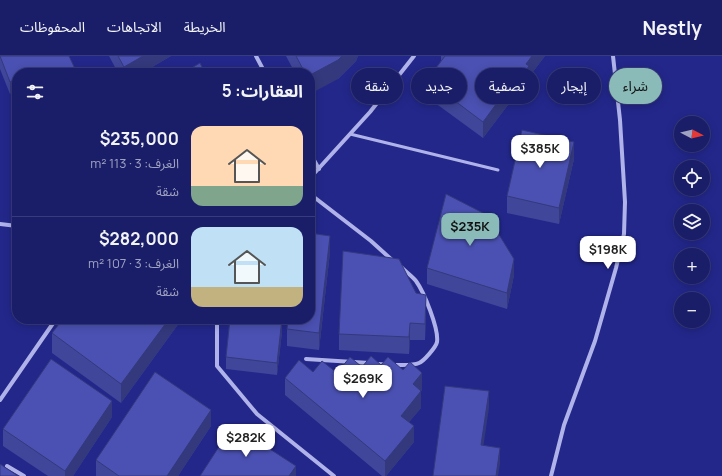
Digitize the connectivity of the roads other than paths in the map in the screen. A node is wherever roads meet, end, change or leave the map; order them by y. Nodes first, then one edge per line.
1 (256, 56) edge
2 (414, 56) edge
3 (613, 56) edge
4 (262, 68) edge
5 (350, 134) junction
6 (315, 162) edge
7 (319, 169) junction
8 (498, 170) dead end
9 (315, 173) edge
10 (315, 198) edge
11 (0, 224) edge
12 (12, 225) edge
13 (393, 261) edge
14 (399, 266) edge
15 (53, 324) edge
16 (217, 324) edge
17 (306, 359) dead end
18 (0, 400) edge
19 (7, 466) dead end
20 (24, 476) edge
21 (334, 476) edge
22 (551, 476) edge

1 - 4 street
2 - 5 street
3 - 22 street
5 - 7 street
5 - 8 lane
6 - 7 street
7 - 9 street
10 - 13 street
11 - 12 street
14 - 17 street
15 - 18 street
16 - 21 street
19 - 20 street

